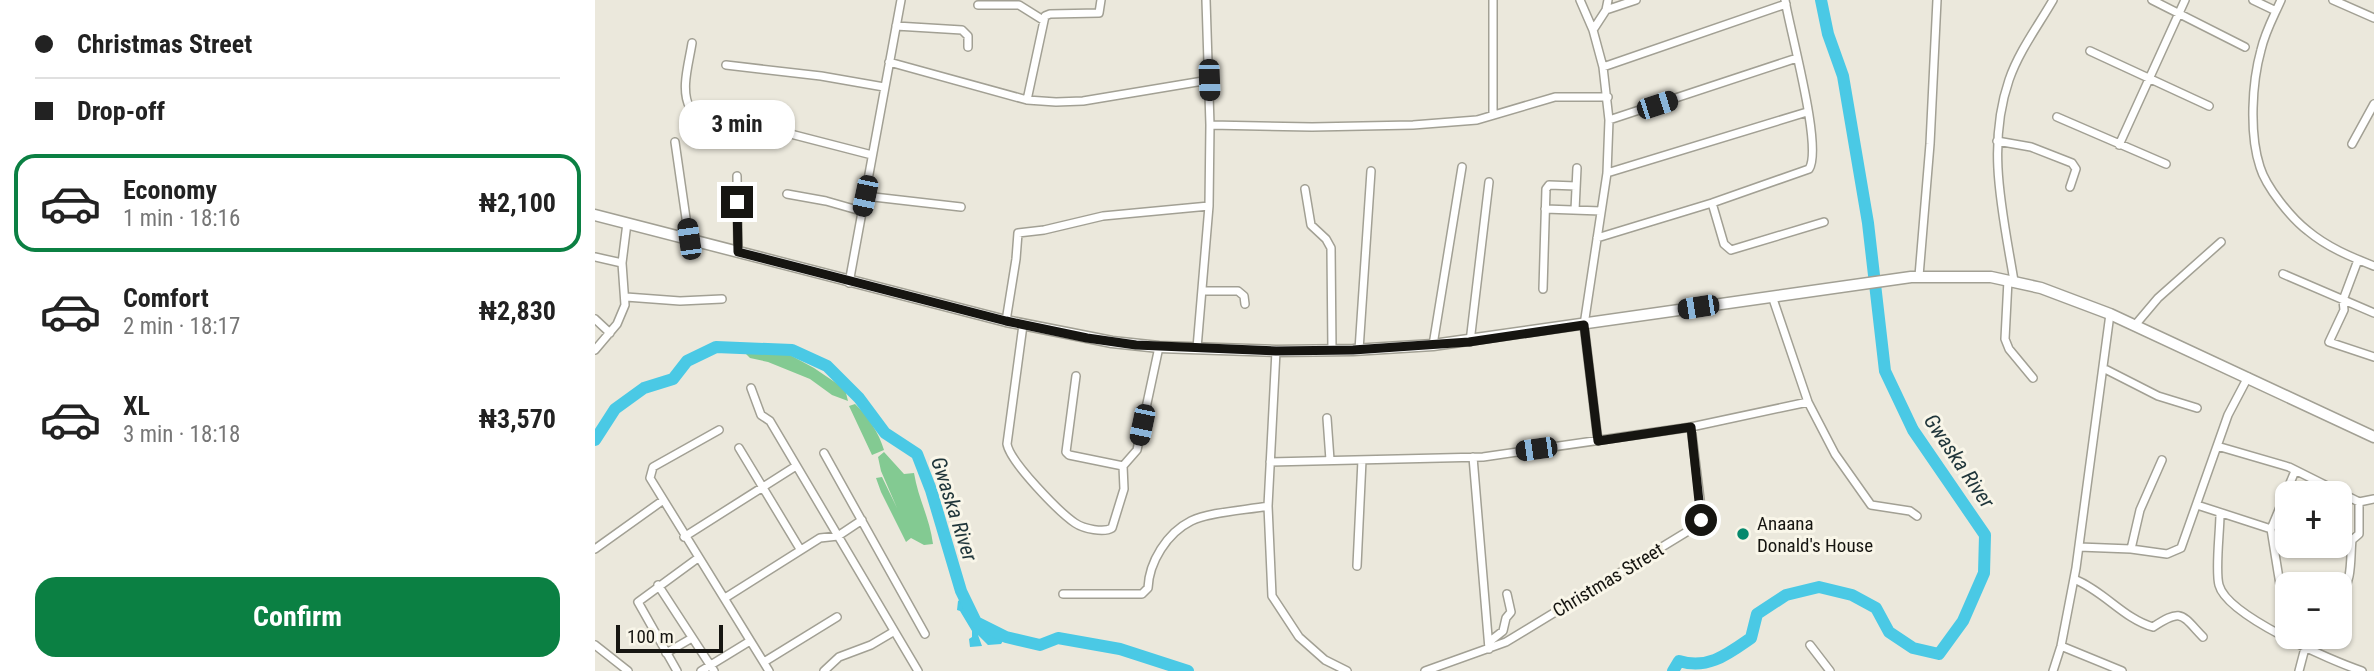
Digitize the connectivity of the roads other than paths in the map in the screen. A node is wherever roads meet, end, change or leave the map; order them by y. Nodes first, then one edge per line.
1 (901, 0) edge
2 (1101, 0) edge
3 (1206, 0) edge
4 (1493, 0) edge
5 (1580, 0) edge
6 (1608, 0) edge
7 (1636, 0) edge
8 (1937, 0) edge
9 (2053, 0) edge
10 (2151, 0) edge
11 (2185, 0) edge
12 (2253, 0) edge
13 (2281, 0) edge
14 (2333, 0) edge
15 (1786, 2) edge
16 (978, 5) dead end
17 (1606, 10) junction
18 (2276, 11) junction
19 (2179, 13) junction
20 (2374, 18) edge
21 (1043, 20) junction
22 (895, 26) junction
23 (1593, 30) junction
24 (692, 43) dead end
25 (968, 47) dead end
26 (2245, 47) dead end
27 (2090, 51) dead end
28 (1797, 58) junction
29 (889, 62) junction
30 (726, 65) dead end
31 (1603, 67) junction
32 (2149, 79) junction
33 (1209, 80) junction
34 (884, 87) junction
35 (1608, 97) junction
36 (1027, 100) junction
37 (2374, 104) edge
38 (2209, 106) dead end
39 (1807, 112) junction
40 (1493, 115) junction
41 (2057, 117) dead end
42 (1609, 120) junction
43 (1210, 125) junction
44 (1997, 141) junction
45 (675, 142) dead end
46 (2353, 144) dead end
47 (2119, 145) junction
48 (872, 155) junction
49 (2166, 164) dead end
50 (1462, 167) dead end
51 (1577, 168) dead end
52 (1371, 171) dead end
53 (1607, 173) junction
54 (737, 176) dead end
55 (1489, 182) dead end
56 (1576, 186) junction
57 (2070, 187) dead end
58 (1305, 190) dead end
59 (787, 194) dead end
60 (865, 196) junction
61 (1712, 203) junction
62 (1209, 206) junction
63 (961, 207) dead end
64 (1545, 209) junction
65 (1575, 210) junction
66 (861, 211) junction
67 (1601, 211) junction
68 (595, 215) edge
69 (1824, 222) dead end
70 (627, 223) junction
71 (1597, 238) junction
72 (689, 239) junction
73 (2221, 242) dead end
74 (738, 252) junction
75 (595, 257) edge
76 (2358, 260) junction
77 (621, 263) junction
78 (2374, 266) edge
79 (2283, 274) dead end
80 (1919, 276) junction
81 (2011, 281) junction
82 (849, 282) junction
83 (1543, 289) dead end
84 (1202, 291) junction
85 (1772, 296) junction
86 (625, 297) junction
87 (722, 299) dead end
88 (2343, 300) junction
89 (1245, 304) dead end
90 (2374, 313) edge
91 (2111, 314) junction
92 (595, 319) edge
93 (1006, 321) junction
94 (2136, 324) junction
95 (1023, 325) junction
96 (1584, 325) junction
97 (610, 333) junction
98 (1469, 342) junction
99 (1433, 345) junction
100 (1159, 346) junction
101 (1197, 348) junction
102 (595, 350) edge
103 (1332, 350) junction
104 (1359, 350) junction
105 (1276, 351) junction
106 (2374, 357) edge
107 (2103, 368) junction
108 (1076, 376) dead end
109 (2248, 377) junction
110 (2033, 378) dead end
111 (751, 387) dead end
112 (1808, 402) junction
113 (2197, 408) dead end
114 (1327, 418) dead end
115 (1691, 427) junction
116 (719, 429) dead end
117 (2374, 437) edge
118 (1598, 441) junction
119 (2217, 446) junction
120 (739, 448) dead end
121 (824, 453) dead end
122 (1473, 457) junction
123 (1330, 460) junction
124 (1362, 460) junction
125 (2162, 460) dead end
126 (1270, 462) junction
127 (796, 466) junction
128 (1123, 466) junction
129 (2295, 471) junction
130 (763, 486) junction
131 (2374, 499) edge
132 (662, 500) junction
133 (2359, 502) junction
134 (2197, 505) junction
135 (1268, 506) junction
136 (2220, 514) junction
137 (1917, 516) dead end
138 (862, 520) junction
139 (2272, 532) junction
140 (2275, 533) edge
141 (838, 536) junction
142 (684, 537) junction
143 (2352, 540) edge
144 (2079, 547) junction
145 (595, 549) edge
146 (800, 549) junction
147 (2131, 549) junction
148 (698, 558) junction
149 (1356, 566) dead end
150 (2278, 572) edge
151 (2074, 579) junction
152 (658, 586) junction
153 (1063, 594) dead end
154 (1507, 594) dead end
155 (725, 598) junction
156 (837, 617) dead end
157 (2275, 631) edge
158 (893, 632) junction
159 (925, 634) dead end
160 (2203, 637) dead end
161 (692, 638) junction
162 (750, 641) junction
163 (595, 645) edge
164 (1810, 645) dead end
165 (1489, 646) junction
166 (2061, 646) junction
167 (2305, 649) edge
168 (2307, 649) edge
169 (666, 653) junction
170 (764, 662) junction
171 (712, 668) edge
172 (1443, 668) edge
173 (2349, 669) edge
174 (628, 671) edge
175 (677, 671) edge
176 (701, 671) edge
177 (769, 671) edge
178 (824, 671) edge
179 (918, 671) edge
180 (1347, 671) edge
181 (1425, 671) edge
182 (1830, 671) edge
183 (2053, 671) edge
184 (2122, 671) edge
185 (2299, 671) edge
186 (2362, 671) edge

1 - 22 street
2 - 21 street
3 - 33 street
4 - 40 street
5 - 23 street
6 - 17 street
7 - 17 street
8 - 80 street
9 - 44 street
10 - 19 street
11 - 19 street
12 - 18 street
13 - 18 street
14 - 20 street
15 - 28 street
15 - 31 street
16 - 21 street
17 - 23 street
18 - 76 street
19 - 26 street
19 - 32 street
21 - 36 street
22 - 25 street
22 - 29 street
23 - 31 street
24 - 48 street
27 - 32 street
28 - 39 street
28 - 42 street
29 - 34 street
29 - 36 street
30 - 34 street
31 - 35 street
32 - 38 street
32 - 47 street
33 - 36 street
33 - 43 street
34 - 48 street
35 - 40 street
35 - 42 street
37 - 46 street
39 - 53 street
39 - 61 street
40 - 43 street
41 - 47 street
42 - 53 street
43 - 62 street
44 - 57 street
44 - 81 street
45 - 72 street
47 - 49 street
48 - 60 street
50 - 99 street
51 - 56 street
52 - 104 street
53 - 67 street
54 - 74 street
55 - 98 street
56 - 64 street
56 - 65 street
58 - 103 street
59 - 66 street
60 - 63 street
60 - 66 street
61 - 69 street
61 - 71 street
62 - 84 street
62 - 93 street
64 - 65 street
64 - 83 street
65 - 67 street
66 - 82 street
67 - 71 street
68 - 70 main road
70 - 72 main road
70 - 77 street
71 - 96 street
72 - 74 main road
73 - 94 street
74 - 82 main road
75 - 77 street
76 - 78 street
76 - 88 street
77 - 86 street
79 - 88 street
80 - 81 main road
80 - 85 main road
81 - 91 main road
81 - 110 street
82 - 93 main road
84 - 89 street
84 - 101 street
85 - 96 main road
85 - 112 street
86 - 87 street
86 - 97 street
88 - 90 street
88 - 106 street
91 - 94 main road
91 - 107 street
92 - 97 street
93 - 95 main road
94 - 109 main road
95 - 100 main road
95 - 128 street
96 - 98 main road
96 - 118 street
97 - 102 street
98 - 99 main road
99 - 104 main road
100 - 101 main road
100 - 128 street
101 - 105 main road
103 - 104 main road
103 - 105 main road
105 - 126 street
107 - 113 street
107 - 144 street
108 - 128 street
109 - 117 main road
109 - 119 street
111 - 127 street
112 - 115 street
112 - 137 street
114 - 123 street
115 - 118 street
115 - 165 street, Christmas Street
116 - 132 street
118 - 122 street
119 - 129 street
119 - 134 street
120 - 130 street
121 - 138 street
122 - 124 street
122 - 165 street
123 - 124 street
123 - 126 street
124 - 149 street
125 - 147 street
126 - 135 street
127 - 130 street
127 - 141 street
129 - 133 street
129 - 139 street
130 - 142 street
130 - 146 street
131 - 133 street
132 - 142 street
132 - 145 street
133 - 143 street
134 - 136 street
134 - 147 street
135 - 153 street
135 - 180 street
136 - 139 street
136 - 157 street
138 - 141 street
138 - 159 street
139 - 140 street
139 - 150 street
141 - 146 street
141 - 158 street
142 - 148 street
144 - 147 street
144 - 151 street
146 - 155 street
148 - 152 street
148 - 155 street
151 - 160 street
151 - 166 street
152 - 161 street
152 - 169 street
154 - 165 street
155 - 162 street
156 - 170 street
158 - 178 street
158 - 179 street
161 - 169 street
161 - 171 street
162 - 170 street
162 - 171 street
163 - 174 street
164 - 182 street
165 - 172 street, Christmas Street
166 - 183 street
166 - 184 street
167 - 185 street
168 - 173 street
169 - 175 street
170 - 177 street
171 - 176 street
172 - 181 street, Christmas Street
173 - 186 street

